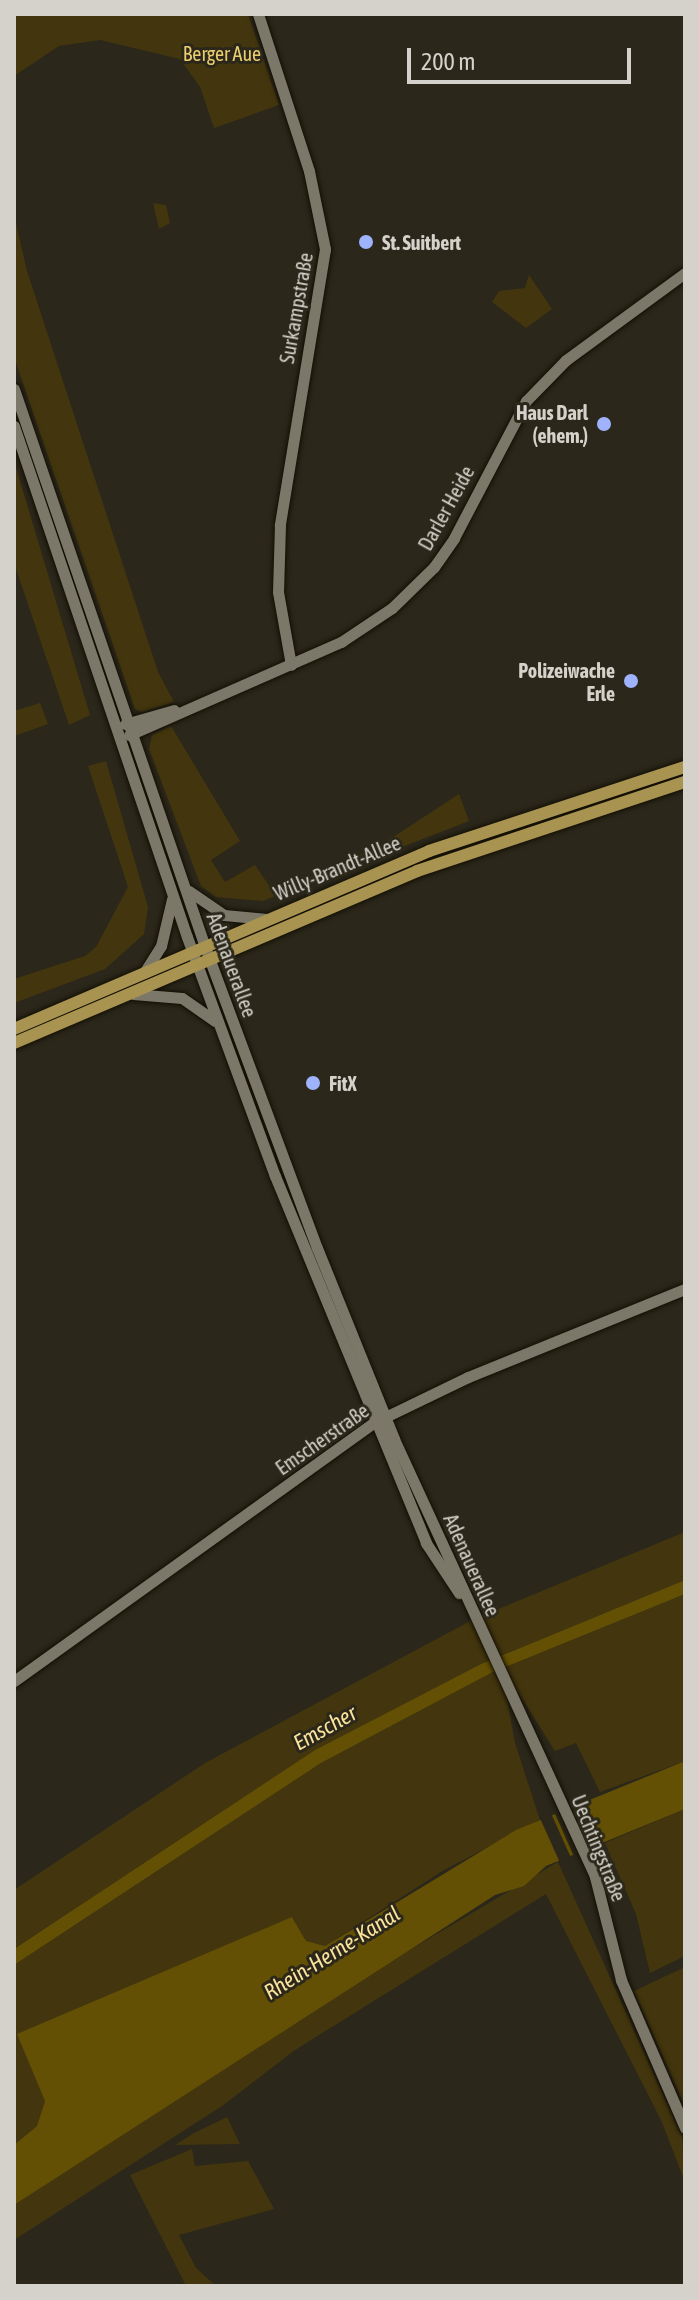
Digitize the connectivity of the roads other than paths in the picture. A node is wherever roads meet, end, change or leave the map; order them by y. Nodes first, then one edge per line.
1 (258, 14) edge
2 (685, 273) edge
3 (14, 389) edge
4 (14, 426) edge
5 (291, 665) junction
6 (132, 728) junction
7 (118, 732) junction
8 (685, 767) edge
9 (685, 782) edge
10 (187, 889) junction
11 (173, 894) junction
12 (268, 919) junction
13 (205, 947) junction
14 (193, 952) junction
15 (210, 961) junction
16 (197, 966) junction
17 (144, 973) junction
18 (132, 994) junction
19 (218, 1023) junction
20 (14, 1029) edge
21 (14, 1043) edge
22 (685, 1289) edge
23 (380, 1419) junction
24 (484, 1637) joint
25 (14, 1681) edge
26 (685, 2128) edge

1 - 5 main road, Surkampstraße
2 - 5 main road, Darler Heide
3 - 6 main road, Adenauerallee
4 - 7 main road, Adenauerallee
5 - 6 main road, Darler Heide
6 - 7 main road, Darler Heide
6 - 10 main road, Adenauerallee
7 - 11 main road, Adenauerallee
8 - 12 main road, Willy-Brandt-Allee
9 - 15 main road, Willy-Brandt-Allee
10 - 12 main road
10 - 13 main road, Adenauerallee
11 - 14 main road, Adenauerallee
11 - 17 main road
12 - 13 main road, Willy-Brandt-Allee
13 - 14 main road, Willy-Brandt-Allee
13 - 15 main road, Adenauerallee
14 - 16 main road, Adenauerallee
14 - 17 main road, Willy-Brandt-Allee
15 - 16 main road, Willy-Brandt-Allee
15 - 23 main road, Adenauerallee
16 - 18 main road, Willy-Brandt-Allee
16 - 19 main road, Adenauerallee
17 - 20 main road, Willy-Brandt-Allee
18 - 19 main road
18 - 21 main road, Willy-Brandt-Allee
19 - 23 main road, Adenauerallee
22 - 23 main road, Emscherstraße
23 - 24 main road, Adenauerallee
23 - 25 main road, Emscherstraße
24 - 26 main road, Uechtingstraße

